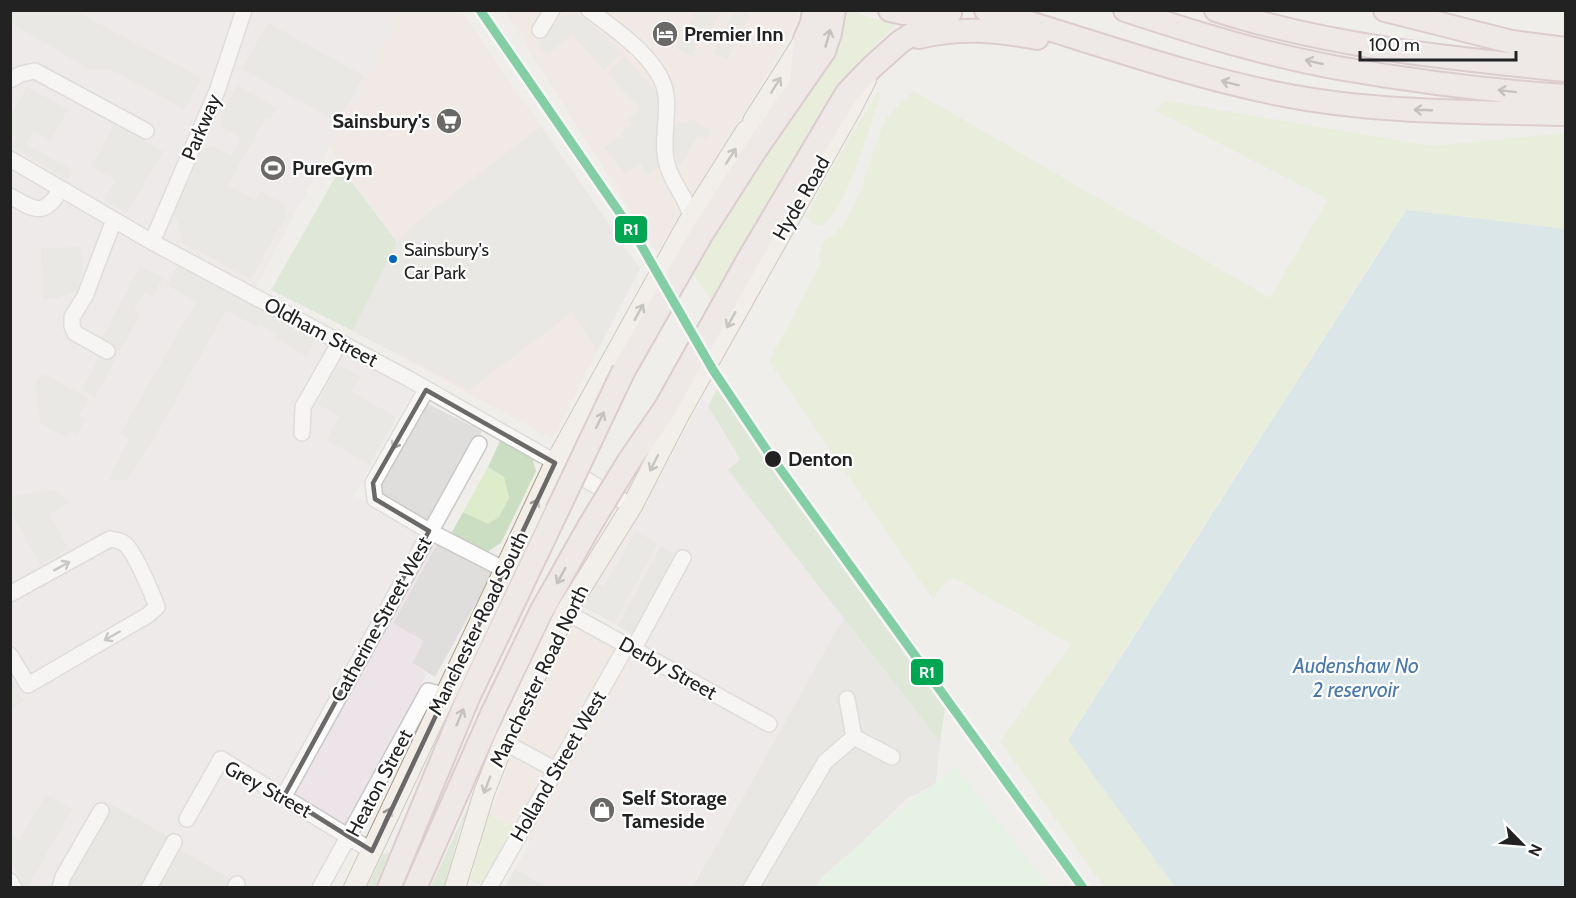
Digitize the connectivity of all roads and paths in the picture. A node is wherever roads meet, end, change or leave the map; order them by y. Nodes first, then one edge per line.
1 (244, 10) edge
2 (552, 10) edge
3 (590, 10) edge
4 (814, 10) edge
5 (834, 10) edge
6 (890, 10) edge
7 (986, 10) edge
8 (1125, 10) edge
9 (1216, 10) edge
10 (1385, 10) edge
11 (955, 12) edge
12 (540, 30) dead end
13 (805, 39) junction
14 (900, 42) junction
15 (1566, 49) edge
16 (1157, 62) junction
17 (1566, 70) edge
18 (10, 80) edge
19 (797, 91) junction
20 (1566, 96) edge
21 (1566, 114) edge
22 (146, 131) dead end
23 (746, 131) junction
24 (10, 159) edge
25 (671, 178) junction
26 (711, 186) junction
27 (61, 189) junction
28 (10, 196) edge
29 (114, 220) junction
30 (693, 226) junction
31 (152, 242) junction
32 (754, 265) junction
33 (340, 342) junction
34 (107, 351) dead end
35 (426, 390) junction
36 (302, 433) dead end
37 (479, 444) dead end
38 (555, 464) junction
39 (632, 506) junction
40 (429, 531) junction
41 (683, 558) dead end
42 (505, 570) junction
43 (10, 594) edge
44 (566, 612) junction
45 (631, 646) junction
46 (10, 655) edge
47 (444, 694) junction
48 (847, 699) dead end
49 (769, 724) dead end
50 (854, 737) junction
51 (504, 742) junction
52 (892, 757) dead end
53 (556, 770) junction
54 (284, 796) junction
55 (101, 811) dead end
56 (187, 819) dead end
57 (349, 837) junction
58 (174, 842) dead end
59 (372, 851) junction
60 (10, 881) edge
61 (14, 888) edge
62 (60, 888) edge
63 (149, 888) edge
64 (320, 888) edge
65 (354, 888) edge
66 (389, 888) edge
67 (415, 888) edge
68 (455, 888) edge
69 (489, 888) edge
70 (750, 888) edge

1 - 31 street, Parkway
2 - 12 street
3 - 25 street
4 - 13 highway
19 -> 5 highway
6 - 11 highway
7 - 16 highway
20 -> 8 highway
9 - 17 highway
10 - 15 highway
11 - 14 highway
13 - 19 highway
23 -> 13 main road
14 - 16 highway
14 - 32 highway
21 -> 16 highway
18 - 22 street
19 - 23 main road
19 - 30 highway
26 -> 23 main road
24 - 27 street, Oldham Street
25 - 26 street
25 - 30 street
26 - 30 main road
27 - 28 street
27 - 29 street, Oldham Street
29 - 31 street, Oldham Street
29 - 34 street
38 -> 30 main road, Manchester Road South
66 -> 30 highway, bridge
31 - 33 street, Oldham Street
32 -> 39 main road, Manchester Road North
32 -> 67 highway, bridge
33 - 35 street, Oldham Street
33 - 36 street
35 - 38 street, Oldham Street
35 -> 40 street
37 - 40 street, Catherine Street West
38 - 39 street, Oldham Street
42 -> 38 main road, Manchester Road South
39 - 44 main road, Manchester Road North
40 - 42 street
40 - 54 street, Catherine Street West
41 - 45 street, Holland Street West
42 - 47 main road, Manchester Road South
43 -> 46 street
44 - 45 street, Derby Street
44 - 51 main road, Manchester Road North
45 - 49 street, Derby Street
45 - 53 street, Holland Street West
47 - 57 street, Heaton Street
59 -> 47 main road, Manchester Road South
48 - 50 street
50 - 52 street
50 - 70 street
51 - 53 street
51 -> 68 main road, Manchester Road North
53 - 69 street, Holland Street West
54 - 56 street, Grey Street
54 - 57 street, Grey Street
55 - 62 street
57 - 59 street, Grey Street
57 - 64 street, Heaton Street
58 - 63 street
59 - 65 main road, Manchester Road South
60 - 61 street

